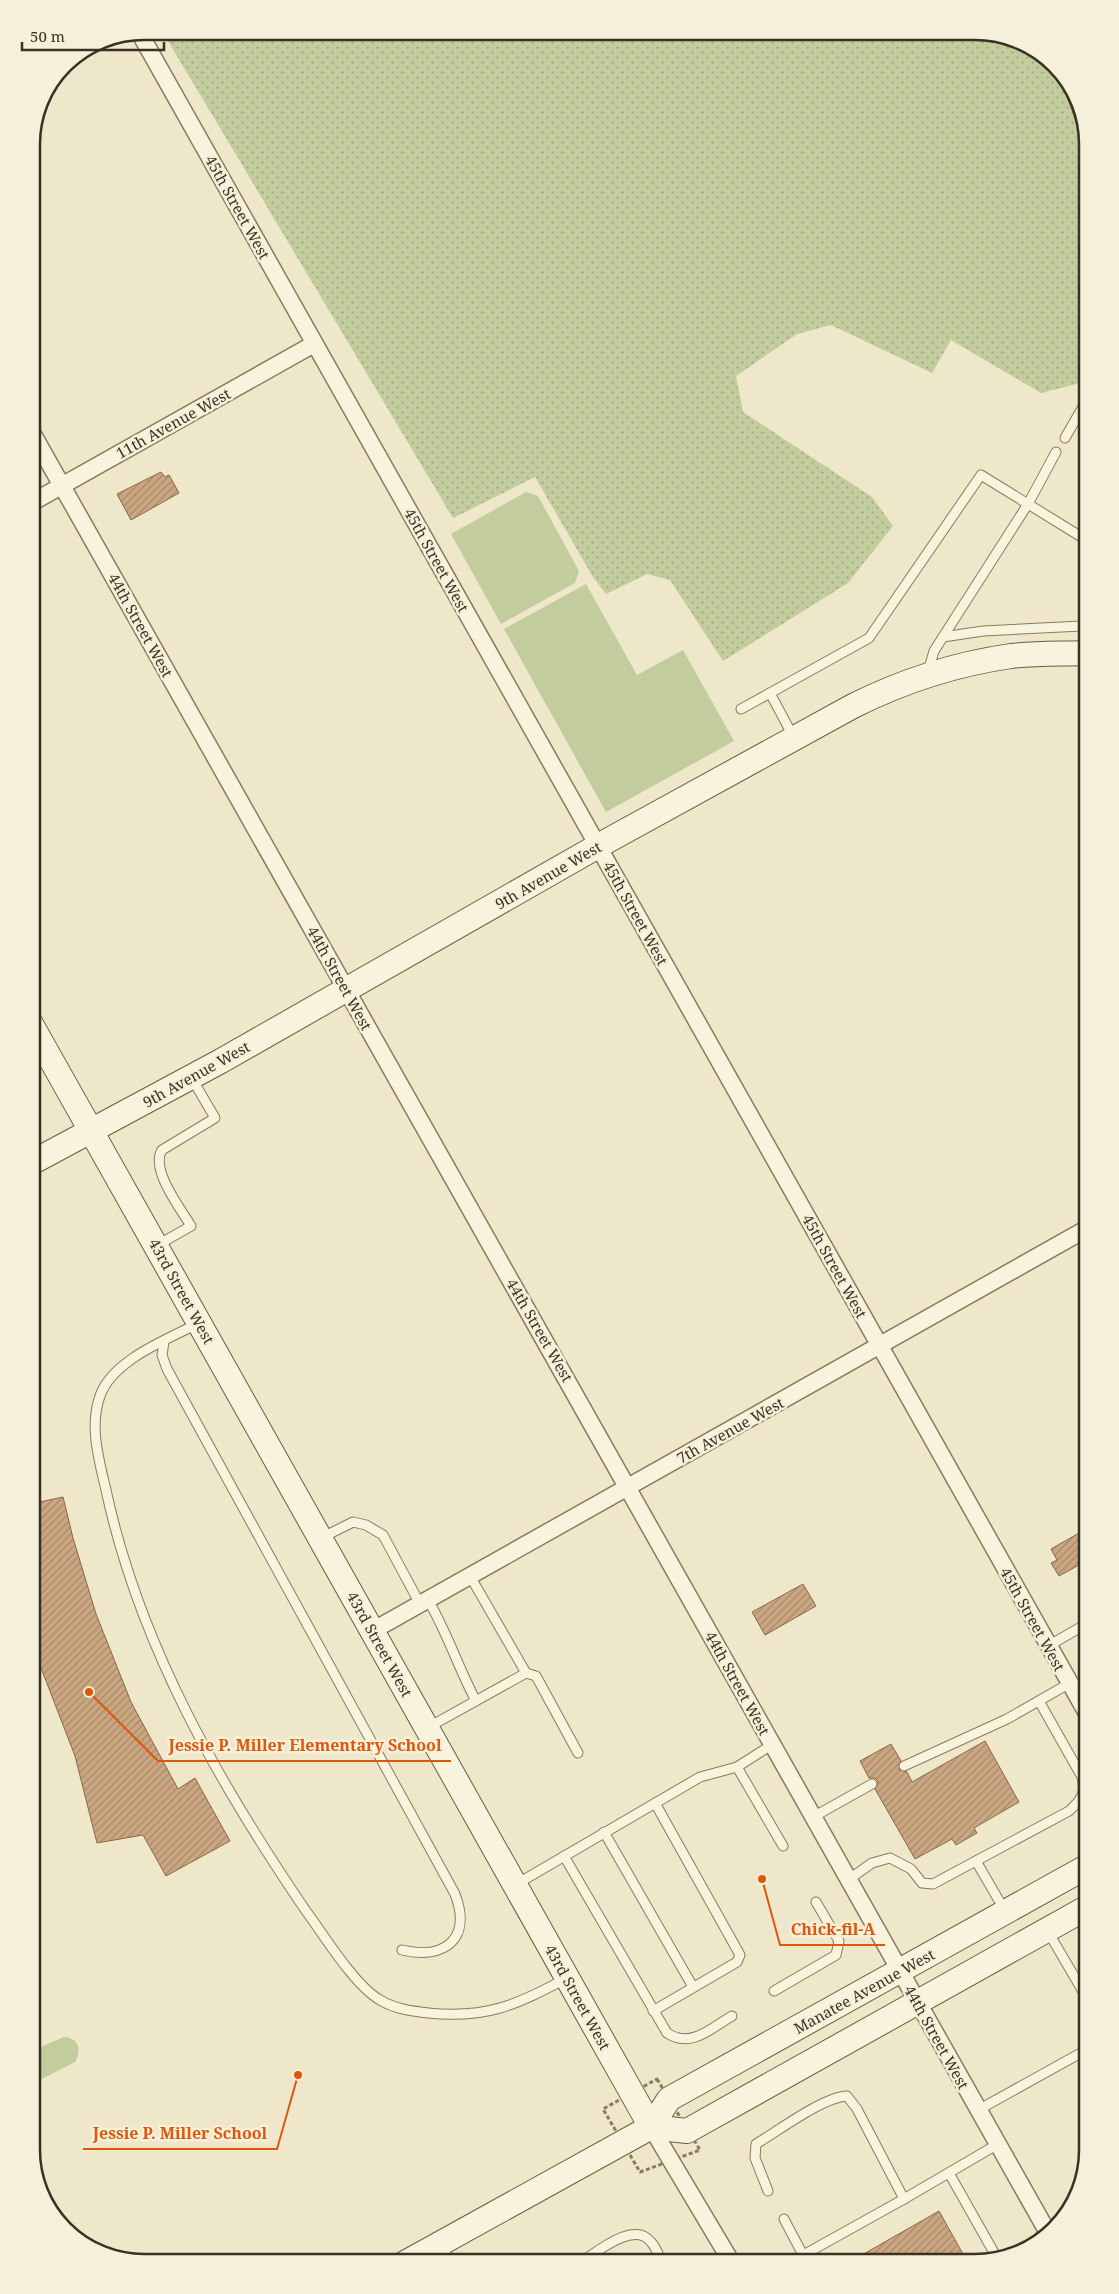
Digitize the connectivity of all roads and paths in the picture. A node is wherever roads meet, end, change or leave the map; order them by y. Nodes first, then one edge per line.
1 (144, 40) edge
2 (314, 344) junction
3 (1079, 414) edge
4 (1065, 438) dead end
5 (40, 445) edge
6 (1056, 452) dead end
7 (62, 485) junction
8 (40, 497) edge
9 (1028, 504) junction
10 (1079, 535) edge
11 (1079, 626) edge
12 (943, 637) junction
13 (1079, 653) edge
14 (928, 675) junction
15 (770, 693) junction
16 (741, 709) dead end
17 (794, 738) junction
18 (598, 846) junction
19 (346, 989) junction
20 (40, 1040) edge
21 (191, 1077) junction
22 (92, 1131) junction
23 (40, 1158) edge
24 (1079, 1233) edge
25 (156, 1246) junction
26 (200, 1323) junction
27 (164, 1342) junction
28 (880, 1345) junction
29 (628, 1487) junction
30 (320, 1538) junction
31 (470, 1576) junction
32 (424, 1602) junction
33 (1079, 1627) edge
34 (372, 1631) junction
35 (1048, 1646) junction
36 (526, 1673) junction
37 (1070, 1683) junction
38 (1079, 1698) edge
39 (476, 1701) junction
40 (1039, 1701) junction
41 (427, 1728) junction
42 (773, 1744) junction
43 (578, 1753) dead end
44 (904, 1766) dead end
45 (737, 1767) junction
46 (1079, 1773) edge
47 (872, 1784) dead end
48 (1079, 1802) edge
49 (655, 1803) junction
50 (813, 1817) junction
51 (604, 1832) junction
52 (783, 1846) dead end
53 (564, 1856) junction
54 (976, 1861) junction
55 (1079, 1871) edge
56 (848, 1880) junction
57 (515, 1885) junction
58 (816, 1902) dead end
59 (1006, 1912) junction
60 (1079, 1913) edge
61 (1047, 1930) junction
62 (402, 1950) dead end
63 (900, 1971) junction
64 (567, 1978) junction
65 (1079, 1985) edge
66 (693, 1987) junction
67 (774, 1991) dead end
68 (917, 2002) junction
69 (653, 2011) junction
70 (732, 2016) dead end
71 (1079, 2054) edge
72 (978, 2110) junction
73 (651, 2127) junction
74 (998, 2144) junction
75 (949, 2173) junction
76 (768, 2191) dead end
77 (904, 2199) junction
78 (784, 2219) dead end
79 (1045, 2227) edge
80 (994, 2252) edge
81 (442, 2254) edge
82 (595, 2254) edge
83 (658, 2254) edge
84 (727, 2254) edge
85 (802, 2254) edge
86 (805, 2254) edge

1 - 2 street, 45th Street West
2 - 7 street, 11th Avenue West
2 - 18 street, 45th Street West
3 - 4 lane
5 - 7 street, 44th Street West
6 - 9 lane
7 - 8 street, 11th Avenue West
7 - 19 street, 44th Street West
9 - 10 lane
9 - 12 lane
9 - 15 lane
11 - 12 lane
12 - 14 lane
13 - 14 street, 9th Avenue West
14 - 17 street, 9th Avenue West
15 - 16 lane
15 - 17 lane
17 - 18 street, 9th Avenue West
18 - 19 street, 9th Avenue West
18 - 28 street, 45th Street West
19 - 21 street, 9th Avenue West
19 - 29 street, 44th Street West
20 - 22 street, 43rd Street West
21 - 22 street, 9th Avenue West
21 - 25 lane
22 - 23 street, 9th Avenue West
22 - 25 street, 43rd Street West
24 - 28 street, 7th Avenue West
25 - 26 street, 43rd Street West
26 - 27 lane
26 - 30 street, 43rd Street West
27 - 62 lane
27 - 64 lane
28 - 29 street, 7th Avenue West
28 - 35 street, 45th Street West
29 - 31 street, 7th Avenue West
29 - 42 street, 44th Street West
30 - 32 lane
30 - 34 street, 43rd Street West
31 - 32 street, 7th Avenue West
31 - 36 lane
32 - 34 street, 7th Avenue West
32 - 39 lane
33 - 35 lane
34 - 41 street, 43rd Street West
35 - 37 street, 45th Street West
36 - 39 lane
36 - 43 lane
37 - 38 street, 45th Street West
37 - 40 lane
39 - 41 lane
40 - 44 lane
40 - 46 lane
41 - 57 street, 43rd Street West
42 - 45 lane
42 - 50 street, 44th Street West
45 - 49 lane
45 - 52 lane
47 - 50 lane
48 - 54 lane
49 - 51 lane
49 - 66 lane
50 - 56 street, 44th Street West
51 - 53 lane
51 - 66 lane
53 - 57 lane
53 - 69 lane
54 - 56 lane
54 - 59 lane
55 - 59 street, Manatee Avenue West
56 - 63 street, 44th Street West
57 - 64 street, 43rd Street West
58 - 67 lane
59 - 63 street, Manatee Avenue West
60 - 61 street
61 - 65 lane
61 - 68 street
63 - 68 street, 44th Street West
63 - 73 street, Manatee Avenue West
64 - 73 street, 43rd Street West
66 - 69 lane
68 - 72 street, 44th Street West
68 - 73 street
69 - 70 lane
71 - 72 lane
72 - 74 street, 44th Street West
73 - 81 street, Manatee Avenue West
73 - 84 street, 43rd Street West
74 - 75 lane
74 - 79 street, 44th Street West
75 - 77 lane
75 - 80 lane
76 - 77 lane
77 - 86 lane
78 - 85 lane
82 - 83 lane

